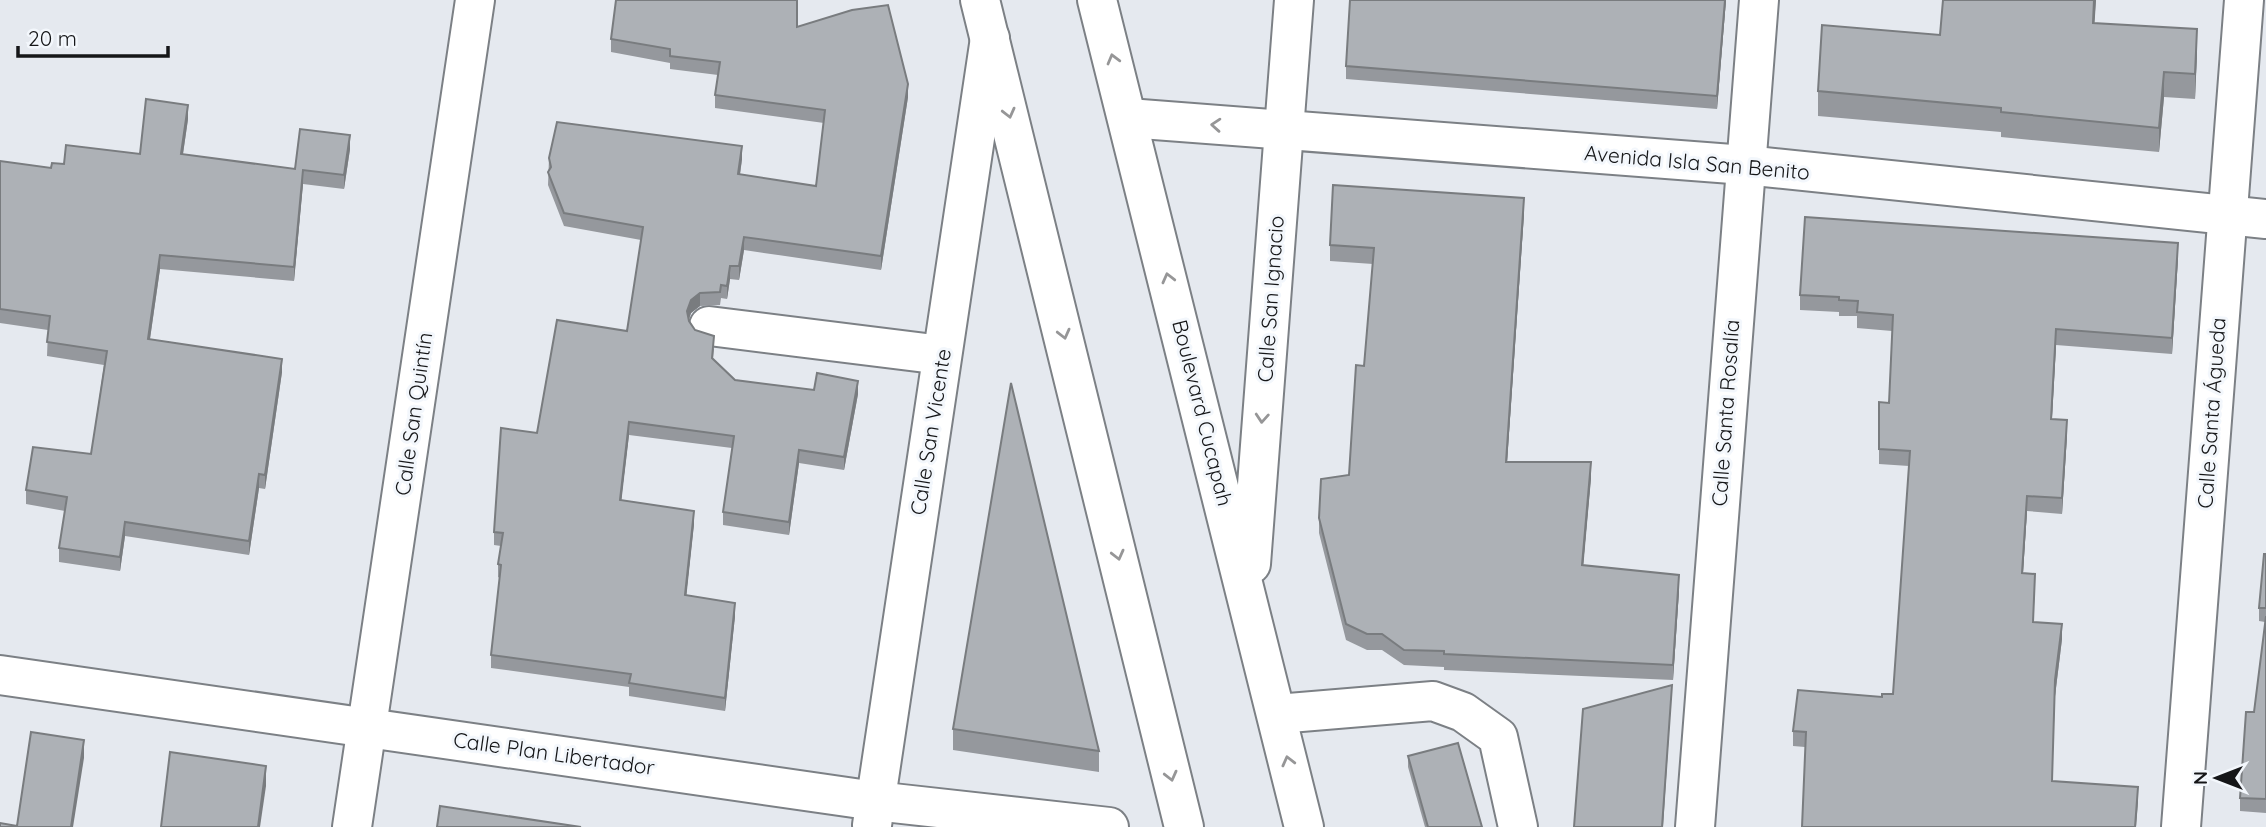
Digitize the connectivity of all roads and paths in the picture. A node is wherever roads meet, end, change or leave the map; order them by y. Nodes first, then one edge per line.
1 (475, 0) edge
2 (980, 0) edge
3 (1097, 0) edge
4 (1294, 0) edge
5 (1759, 0) edge
6 (2244, 0) edge
7 (990, 38) junction
8 (1128, 118) junction
9 (1284, 130) junction
10 (1745, 165) junction
11 (2227, 216) junction
12 (2266, 219) edge
13 (709, 326) dead end
14 (942, 355) junction
15 (1248, 597) junction
16 (0, 676) edge
17 (1277, 714) junction
18 (368, 727) junction
19 (873, 814) edge
20 (352, 827) edge
21 (1109, 827) edge
22 (1184, 827) edge
23 (1304, 827) edge
24 (1518, 827) edge
25 (1695, 827) edge
26 (2181, 827) edge

1 - 18 street, Calle San Quintín
2 - 7 street
8 -> 3 street, Boulevard Cucapah
4 - 9 street, Calle San Ignacio
5 - 10 street, Calle Santa Rosalía
6 - 11 street, Calle Santa Águeda
7 - 14 street, Calle San Vicente
7 -> 22 street
9 -> 8 street, Avenida Isla San Benito
15 -> 8 street, Boulevard Cucapah
9 - 10 street, Avenida Isla San Benito
9 -> 15 street, Calle San Ignacio
10 - 11 street, Avenida Isla San Benito
10 - 25 street, Calle Santa Rosalía
11 - 12 street, Avenida Isla San Benito
11 - 26 street, Calle Santa Águeda
13 - 14 street
14 - 19 street, Calle San Vicente
15 - 17 street, Boulevard Cucapah
16 - 18 street, Calle Plan Libertador
23 -> 17 street, Boulevard Cucapah
17 - 24 street
18 - 19 street, Calle Plan Libertador
18 - 20 street, Calle San Quintín
19 - 21 street, Calle Plan Libertador

